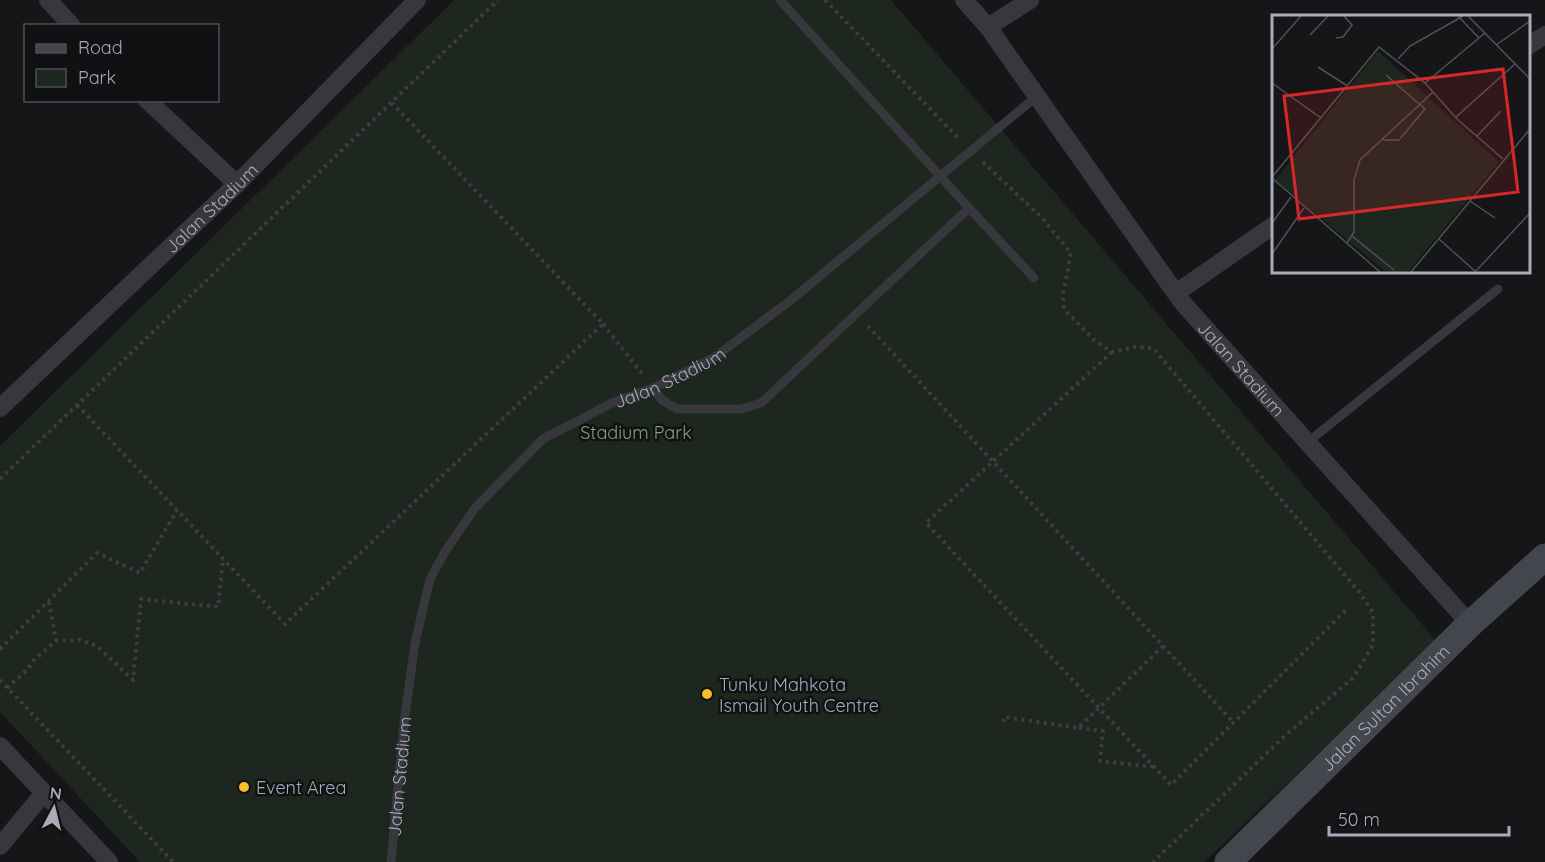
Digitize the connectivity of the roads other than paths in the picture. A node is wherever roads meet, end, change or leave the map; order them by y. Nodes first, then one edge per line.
1 (48, 0) edge
2 (417, 0) edge
3 (780, 0) edge
4 (964, 0) edge
5 (1030, 0) edge
6 (70, 24) edge
7 (988, 27) junction
8 (1545, 35) edge
9 (1530, 45) edge
10 (1037, 96) junction
11 (149, 102) edge
12 (941, 176) junction
13 (237, 184) junction
14 (969, 208) junction
15 (1272, 226) edge
16 (1034, 278) dead end
17 (1498, 289) dead end
18 (1176, 293) junction
19 (653, 388) junction
20 (0, 408) edge
21 (1308, 442) junction
22 (1545, 557) edge
23 (1470, 624) junction
24 (0, 746) edge
25 (44, 794) junction
26 (0, 846) edge
27 (109, 862) edge
28 (391, 862) edge
29 (1227, 862) edge

1 - 6 street
2 - 13 street, Jalan Stadium
3 - 12 lane
4 - 7 street, Jalan Stadium
5 - 7 street
7 - 10 street, Jalan Stadium
8 - 9 street
10 - 12 lane, Jalan Stadium
10 - 18 street, Jalan Stadium
11 - 13 street
12 - 14 lane
12 - 19 lane, Jalan Stadium
13 - 20 street, Jalan Stadium
14 - 16 lane
14 - 19 lane
15 - 18 street
17 - 21 lane
18 - 21 street, Jalan Stadium
19 - 28 lane, Jalan Stadium
21 - 23 street, Jalan Stadium
22 - 23 street, Jalan Sultan Ibrahim
23 - 29 street, Jalan Sultan Ibrahim
24 - 25 street
25 - 26 street
25 - 27 street

